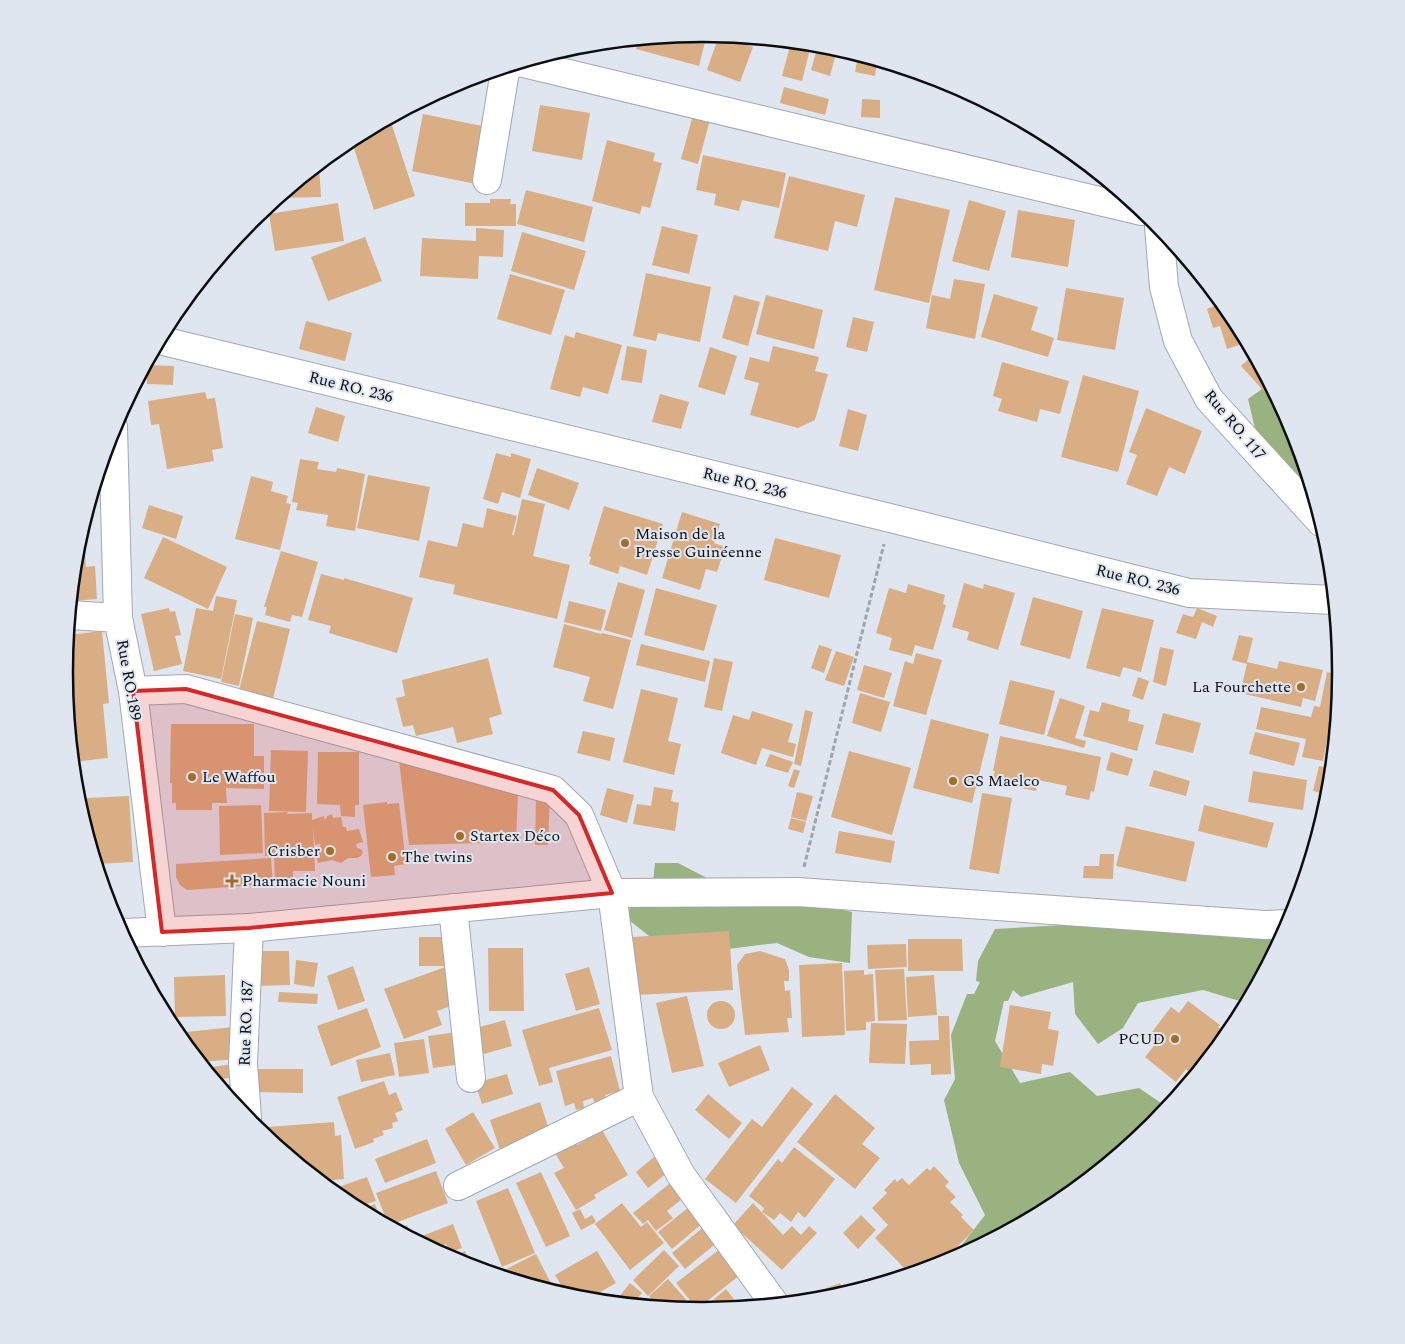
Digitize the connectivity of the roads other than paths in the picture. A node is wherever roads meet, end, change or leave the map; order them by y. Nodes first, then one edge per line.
1 (537, 65) edge
2 (504, 75) edge
3 (487, 180) dead end
4 (1127, 208) edge
5 (1160, 240) edge
6 (167, 342) edge
7 (114, 450) edge
8 (1312, 512) edge
9 (1328, 600) edge
10 (76, 615) edge
11 (118, 618) junction
12 (133, 690) junction
13 (612, 893) junction
14 (453, 908) junction
15 (1279, 924) edge
16 (249, 928) junction
17 (162, 932) junction
18 (130, 933) edge
19 (471, 1078) dead end
20 (639, 1098) junction
21 (246, 1105) edge
22 (458, 1186) dead end
23 (770, 1297) edge

1 - 4 street
2 - 3 street
5 - 8 street, Rue RO. 117
6 - 9 street, Rue RO. 236
7 - 11 street, Rue RO.189
10 - 11 street
11 - 12 street, Rue RO.189
12 - 13 street
12 - 17 street, Rue RO.189
13 - 14 street
13 - 15 street
13 - 20 street
14 - 16 street
14 - 19 street
16 - 17 street
16 - 21 street, Rue RO. 187
17 - 18 street
20 - 22 street
20 - 23 street

